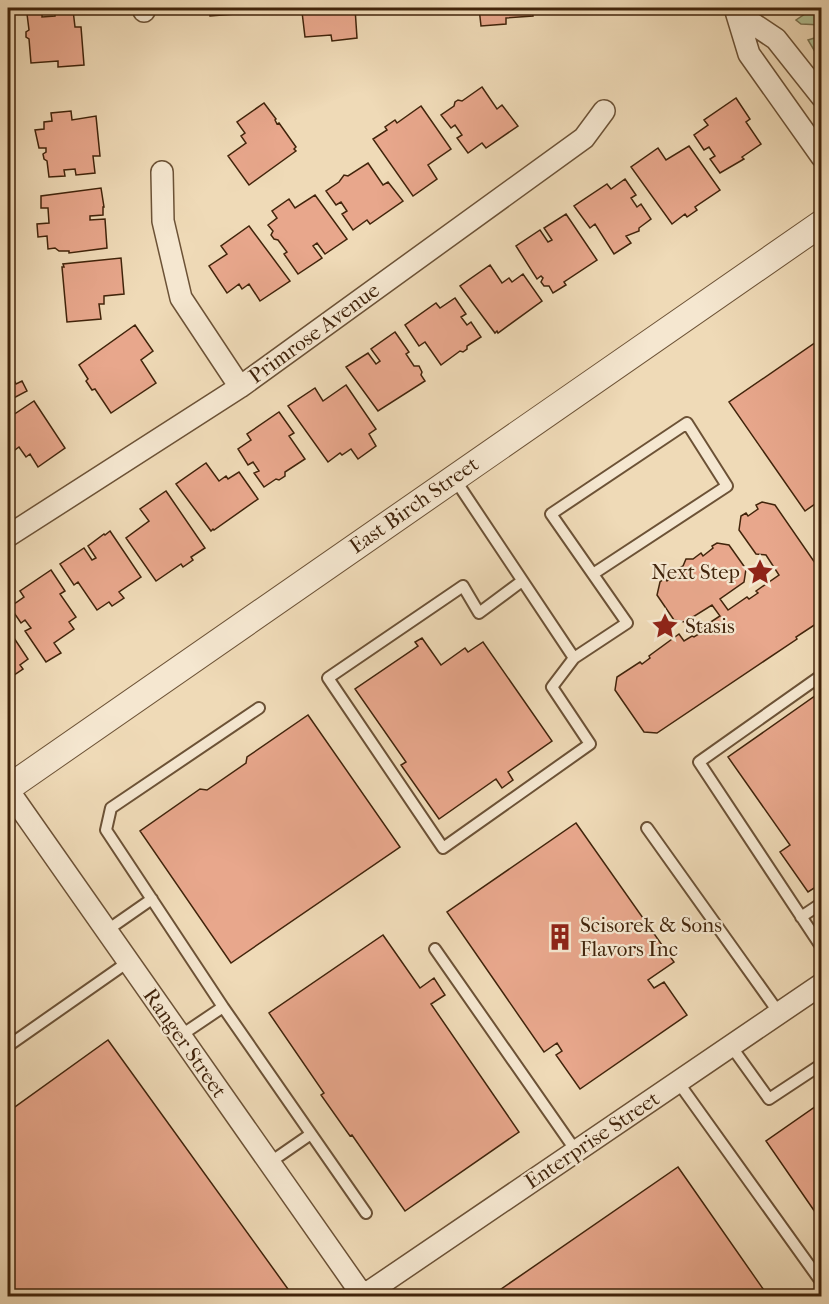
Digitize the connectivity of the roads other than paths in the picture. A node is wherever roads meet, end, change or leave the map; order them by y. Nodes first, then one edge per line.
1 (736, 10) edge
2 (822, 98) edge
3 (604, 111) dead end
4 (822, 157) edge
5 (162, 172) dead end
6 (822, 223) edge
7 (240, 387) junction
8 (453, 478) junction
9 (8, 536) edge
10 (593, 574) junction
11 (522, 581) junction
12 (574, 658) junction
13 (822, 675) edge
14 (259, 708) dead end
15 (8, 789) edge
16 (647, 828) dead end
17 (152, 899) junction
18 (822, 903) edge
19 (801, 917) junction
20 (106, 931) junction
21 (822, 948) edge
22 (435, 949) dead end
23 (128, 962) junction
24 (822, 984) edge
25 (223, 1007) junction
26 (779, 1013) junction
27 (180, 1035) junction
28 (8, 1046) edge
29 (731, 1046) junction
30 (822, 1064) edge
31 (678, 1082) junction
32 (311, 1134) junction
33 (576, 1151) junction
34 (269, 1163) junction
35 (366, 1213) dead end
36 (822, 1283) edge
37 (363, 1296) edge

1 - 2 street
1 - 4 street
3 - 7 street, Primrose Avenue
5 - 7 street
6 - 8 street, East Birch Street
7 - 9 street, Primrose Avenue
8 - 11 lane
8 - 15 street, East Birch Street
10 - 10 lane
10 - 12 lane
11 - 12 lane
11 - 12 lane
13 - 19 lane
14 - 17 lane
15 - 20 street, Ranger Street
16 - 26 lane
17 - 20 lane
17 - 25 lane
18 - 19 lane
19 - 21 lane
20 - 23 street, Ranger Street
22 - 33 lane
23 - 27 street, Ranger Street
23 - 28 lane
24 - 26 street, Enterprise Street
25 - 27 lane
25 - 32 lane
26 - 29 street, Enterprise Street
27 - 34 street, Ranger Street
29 - 30 lane
29 - 31 street, Enterprise Street
31 - 33 street, Enterprise Street
31 - 36 lane
32 - 34 lane
32 - 35 lane
33 - 37 street, Enterprise Street
34 - 37 street, Ranger Street

